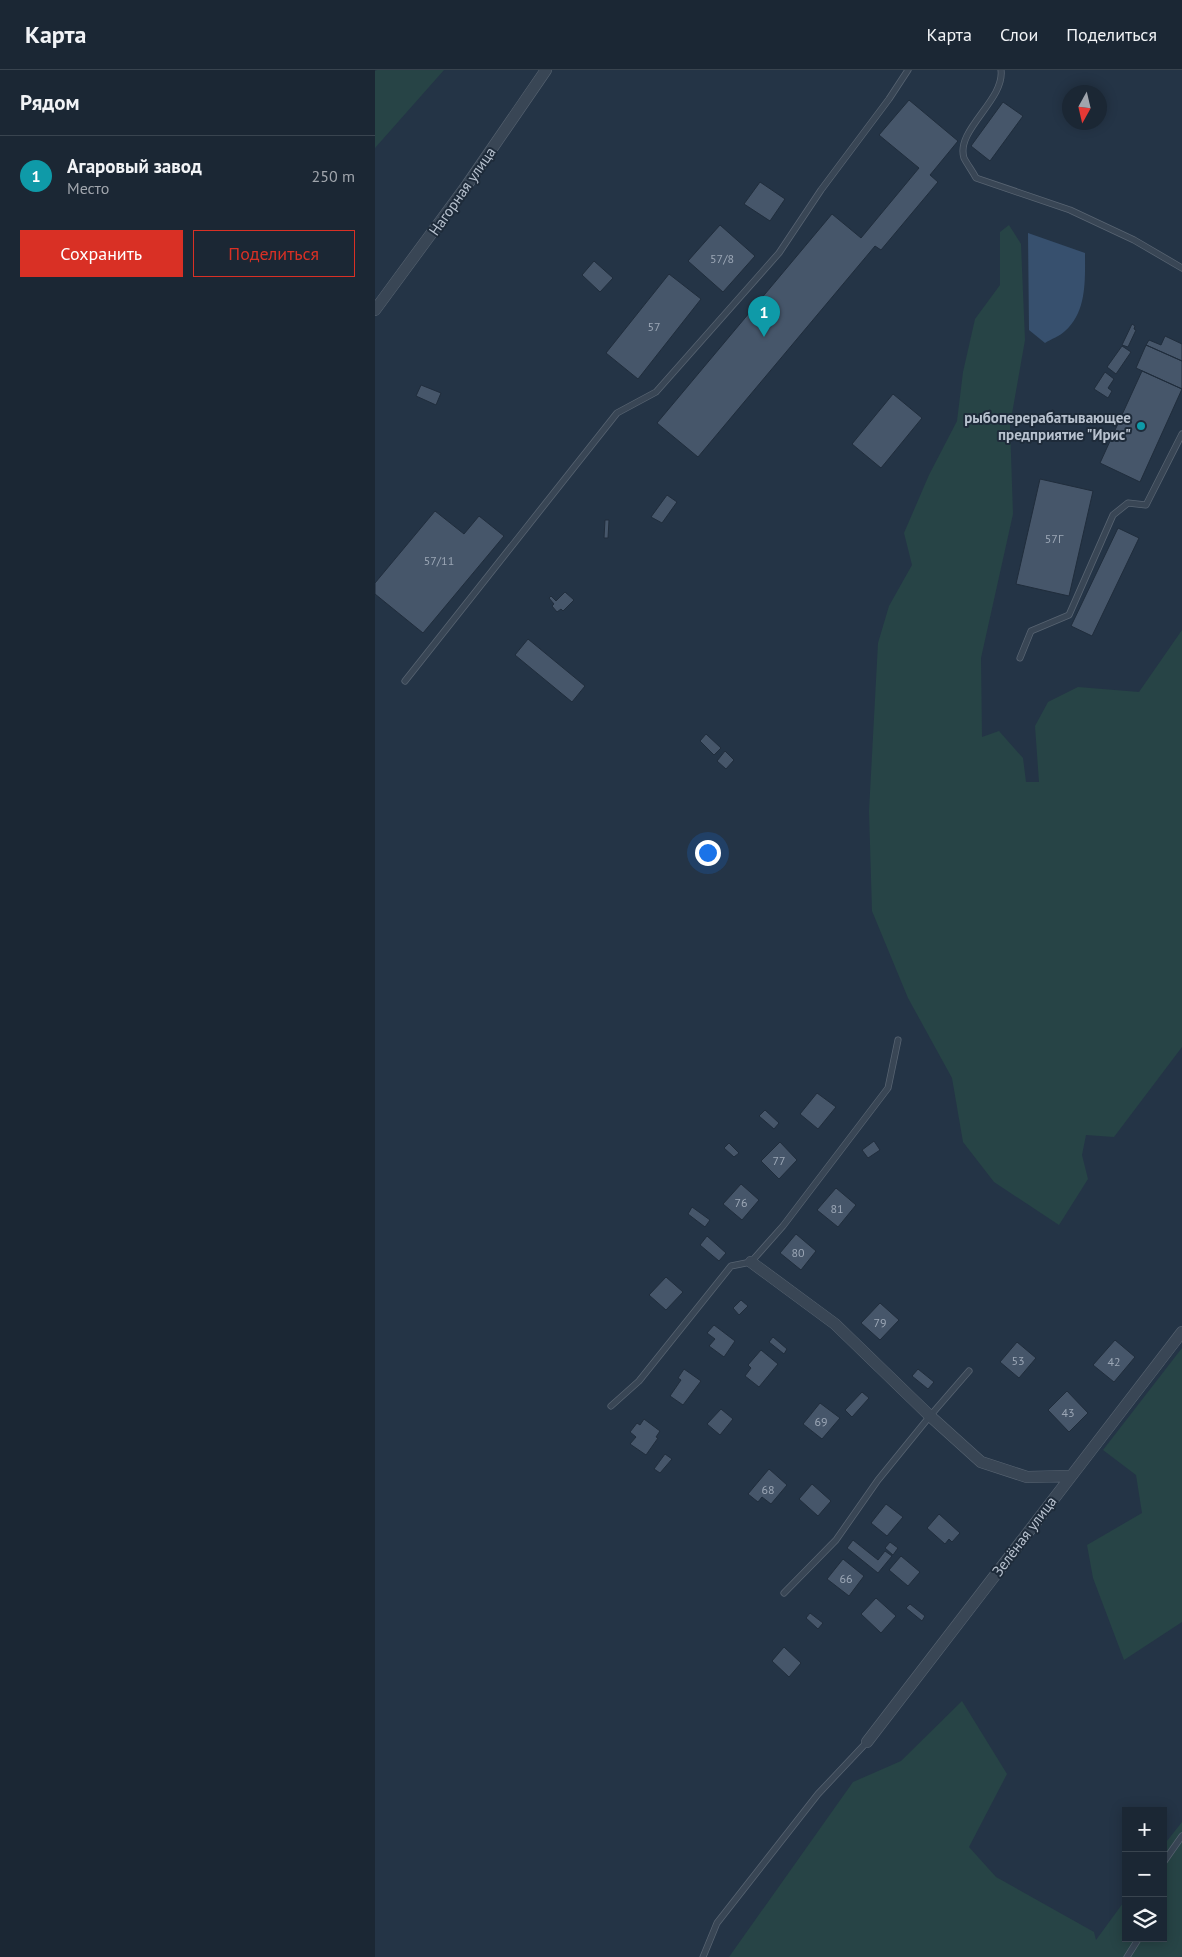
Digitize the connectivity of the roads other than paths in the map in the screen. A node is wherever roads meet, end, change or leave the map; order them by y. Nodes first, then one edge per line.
1 (546, 70) edge
2 (908, 70) edge
3 (1001, 70) edge
4 (1182, 268) edge
5 (375, 310) edge
6 (1182, 434) edge
7 (1020, 658) dead end
8 (405, 681) dead end
9 (898, 1040) dead end
10 (751, 1262) junction
11 (1182, 1332) edge
12 (969, 1371) dead end
13 (611, 1406) dead end
14 (929, 1416) junction
15 (1070, 1476) junction
16 (784, 1593) dead end
17 (867, 1742) joint
18 (1182, 1836) edge
19 (1167, 1857) edge
20 (1136, 1942) edge
21 (703, 1957) edge
22 (1127, 1957) edge

1 - 5 street, Нагорная улица
2 - 8 lane
3 - 4 lane
6 - 7 lane
9 - 10 lane
10 - 13 lane
10 - 14 street
11 - 15 street, Зелёная улица
12 - 14 lane
14 - 15 street
14 - 16 lane
15 - 17 street, Зелёная улица
17 - 21 lane
18 - 19 lane
20 - 22 lane

